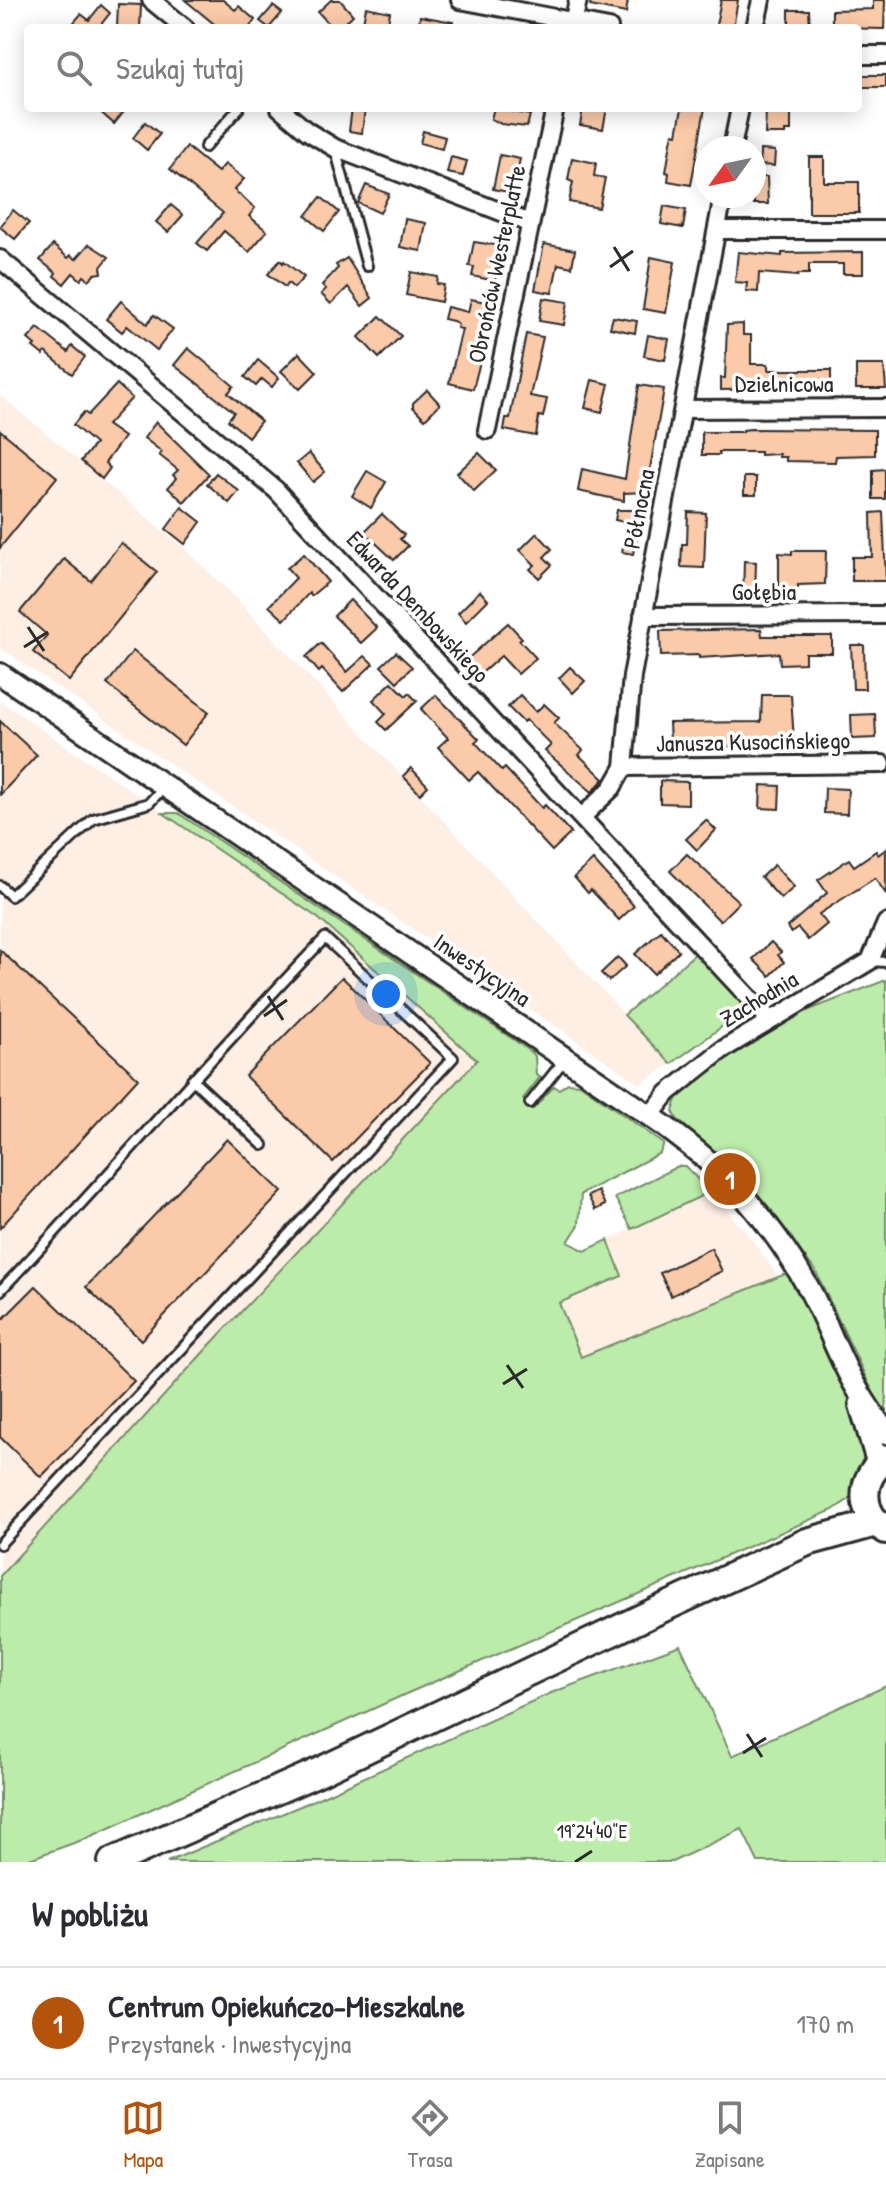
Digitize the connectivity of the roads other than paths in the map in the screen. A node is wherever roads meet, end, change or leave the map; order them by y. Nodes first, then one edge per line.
1 (151, 0) edge
2 (460, 0) edge
3 (578, 0) edge
4 (761, 0) edge
5 (180, 24) edge
6 (568, 24) edge
7 (573, 24) edge
8 (756, 24) edge
9 (862, 55) edge
10 (886, 55) edge
11 (236, 112) edge
12 (285, 112) edge
13 (554, 112) edge
14 (739, 112) edge
15 (734, 136) edge
16 (205, 147) dead end
17 (335, 148) junction
18 (721, 208) edge
19 (530, 223) junction
20 (717, 230) junction
21 (886, 230) edge
22 (0, 259) edge
23 (367, 266) dead end
24 (886, 408) edge
25 (683, 409) junction
26 (487, 430) dead end
27 (886, 615) edge
28 (643, 616) junction
29 (0, 674) edge
30 (882, 764) dead end
31 (624, 767) junction
32 (165, 786) junction
33 (582, 817) junction
34 (0, 886) edge
35 (886, 923) edge
36 (878, 962) edge
37 (770, 1020) junction
38 (565, 1059) junction
39 (192, 1079) junction
40 (530, 1103) dead end
41 (650, 1116) junction
42 (263, 1145) dead end
43 (0, 1291) edge
44 (855, 1385) junction
45 (886, 1434) edge
46 (882, 1462) edge
47 (876, 1518) edge
48 (0, 1544) edge
49 (112, 1862) edge

1 - 5 street
2 - 6 street
3 - 7 street
4 - 8 street
9 - 10 street
11 - 16 lane
12 - 17 street
13 - 19 street, Obrońców Westerplatte
14 - 15 street
17 - 19 street
17 - 23 lane
18 - 20 street, Północna
19 - 26 street, Obrońców Westerplatte
20 - 21 street
20 - 25 street, Północna
22 - 33 street, Edwarda Dembowskiego
24 - 25 street, Dzielnicowa
25 - 28 street, Północna
27 - 28 street, Gołębia
28 - 31 street, Północna
29 - 32 street, Inwestycyjna
30 - 31 street, Janusza Kusocińskiego
31 - 33 street
32 - 34 lane
32 - 38 street, Inwestycyjna
33 - 37 street, Edwarda Dembowskiego
35 - 36 street, Zachodnia
36 - 37 street, Zachodnia
37 - 41 street, Zachodnia
38 - 40 lane
38 - 41 street, Inwestycyjna
39 - 42 lane
39 - 43 lane
39 - 48 lane
41 - 44 street, Inwestycyjna
44 - 45 street, Inwestycyjna
44 - 46 street, Inwestycyjna
46 - 47 main road
47 - 49 main road

